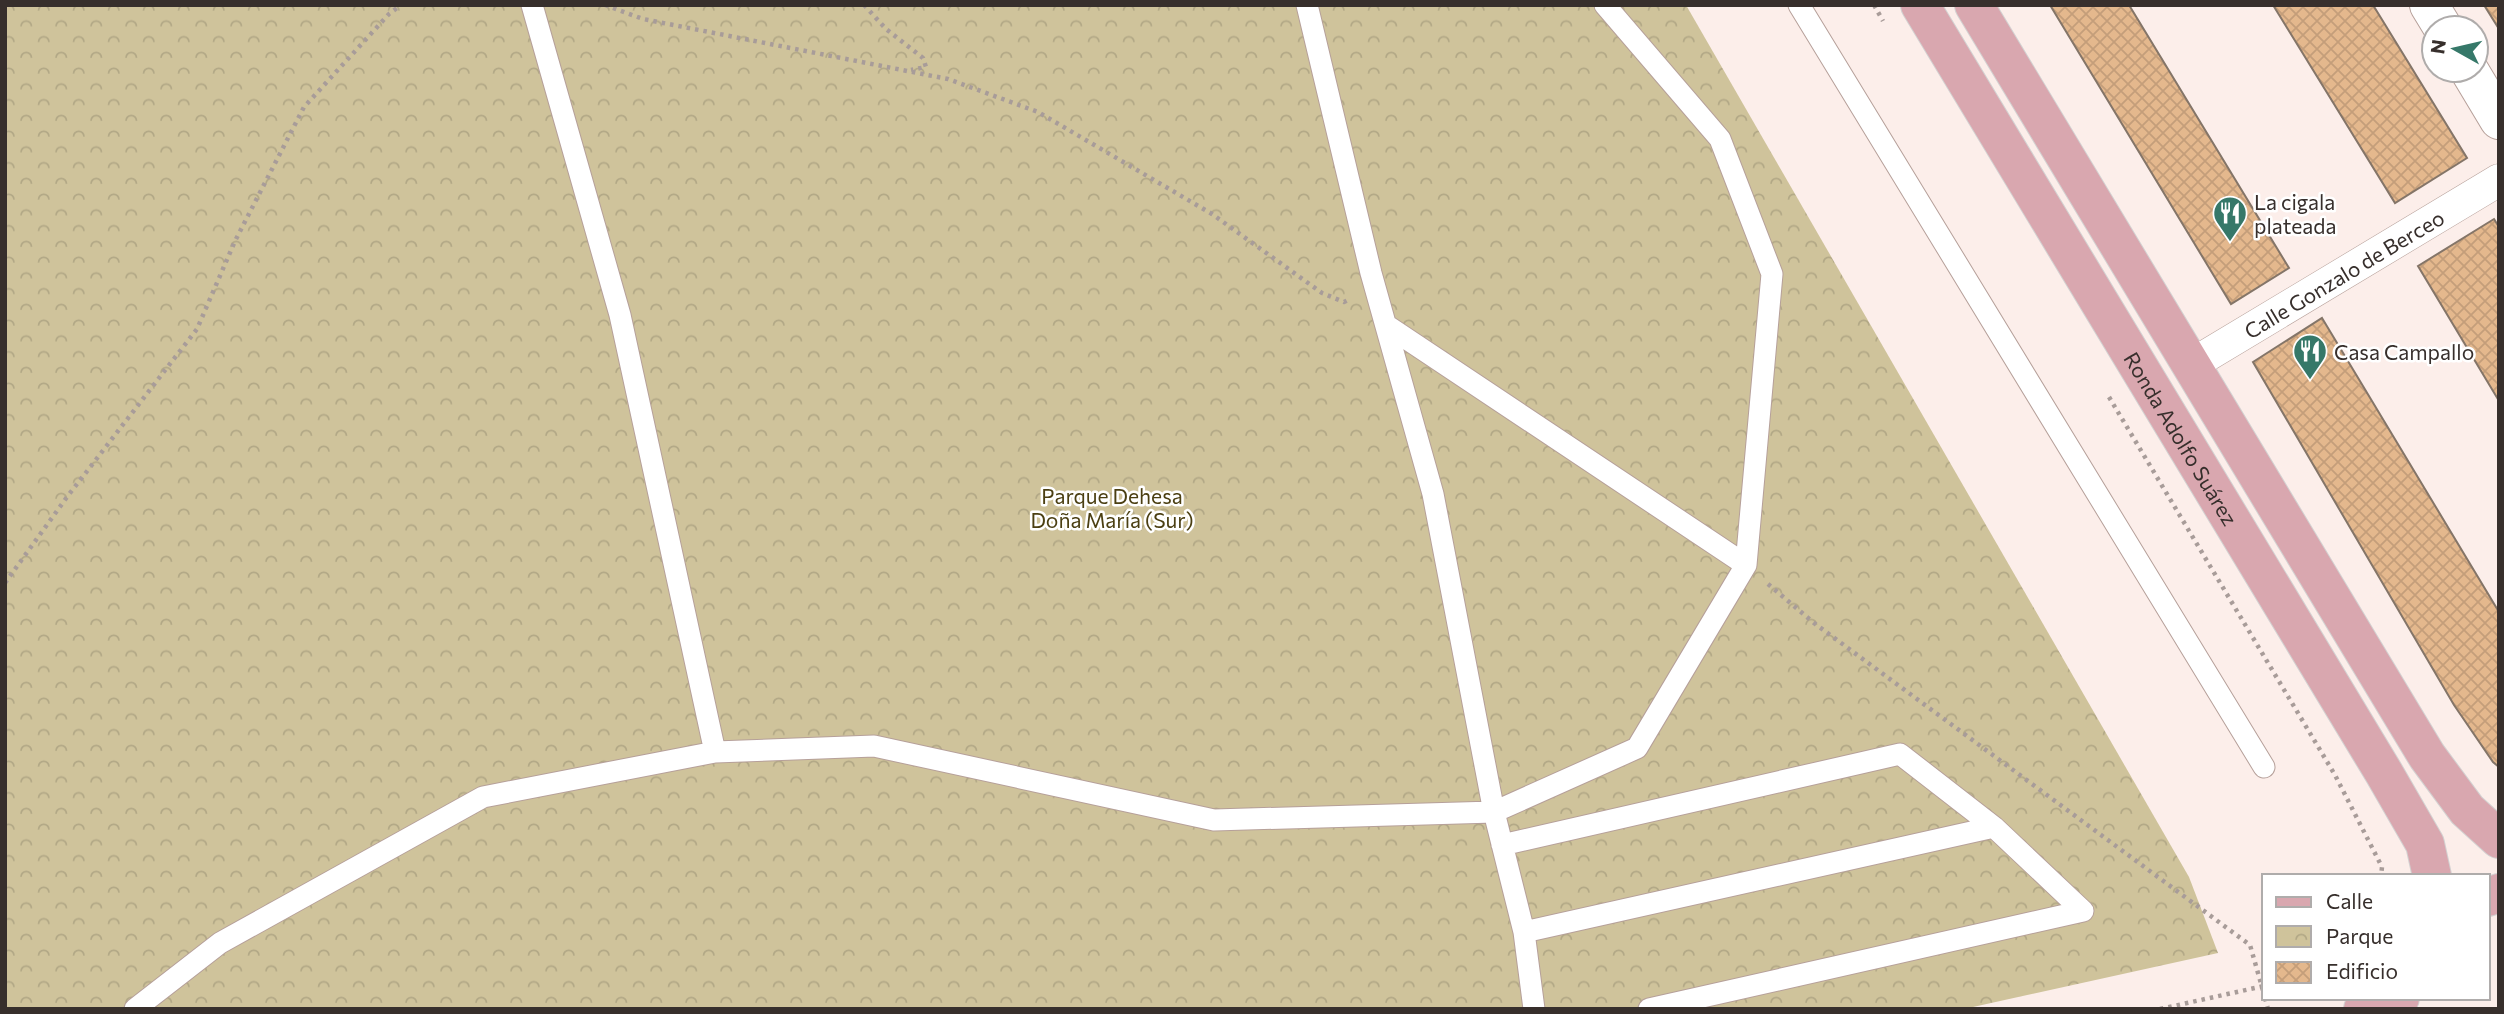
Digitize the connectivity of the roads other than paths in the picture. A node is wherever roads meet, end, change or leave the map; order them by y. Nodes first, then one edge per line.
1 (532, 5) edge
2 (1307, 5) edge
3 (1605, 5) edge
4 (1799, 5) edge
5 (1920, 5) edge
6 (1974, 5) edge
7 (2477, 84) edge
8 (2499, 120) edge
9 (2499, 180) edge
10 (1386, 325) junction
11 (2191, 365) junction
12 (1746, 565) junction
13 (715, 752) junction
14 (2264, 767) dead end
15 (1494, 812) junction
16 (1994, 827) junction
17 (2499, 839) edge
18 (1502, 845) junction
19 (2432, 874) edge
20 (1524, 932) junction
21 (2393, 1000) edge
22 (135, 1009) edge
23 (1534, 1009) edge
24 (1649, 1009) edge
25 (2363, 1009) edge

1 - 13 lane
2 - 10 lane
3 - 12 lane
4 - 14 lane
5 - 19 main road, Ronda Adolfo Suárez
6 - 11 main road
7 - 8 street
9 - 11 street, Calle Gonzalo de Berceo
10 - 12 lane
10 - 15 lane
11 - 17 main road
12 - 15 lane
13 - 15 lane
13 - 22 lane
15 - 18 lane
16 - 18 lane
16 - 20 lane
16 - 24 lane
18 - 20 lane
20 - 23 lane
21 - 25 main road

